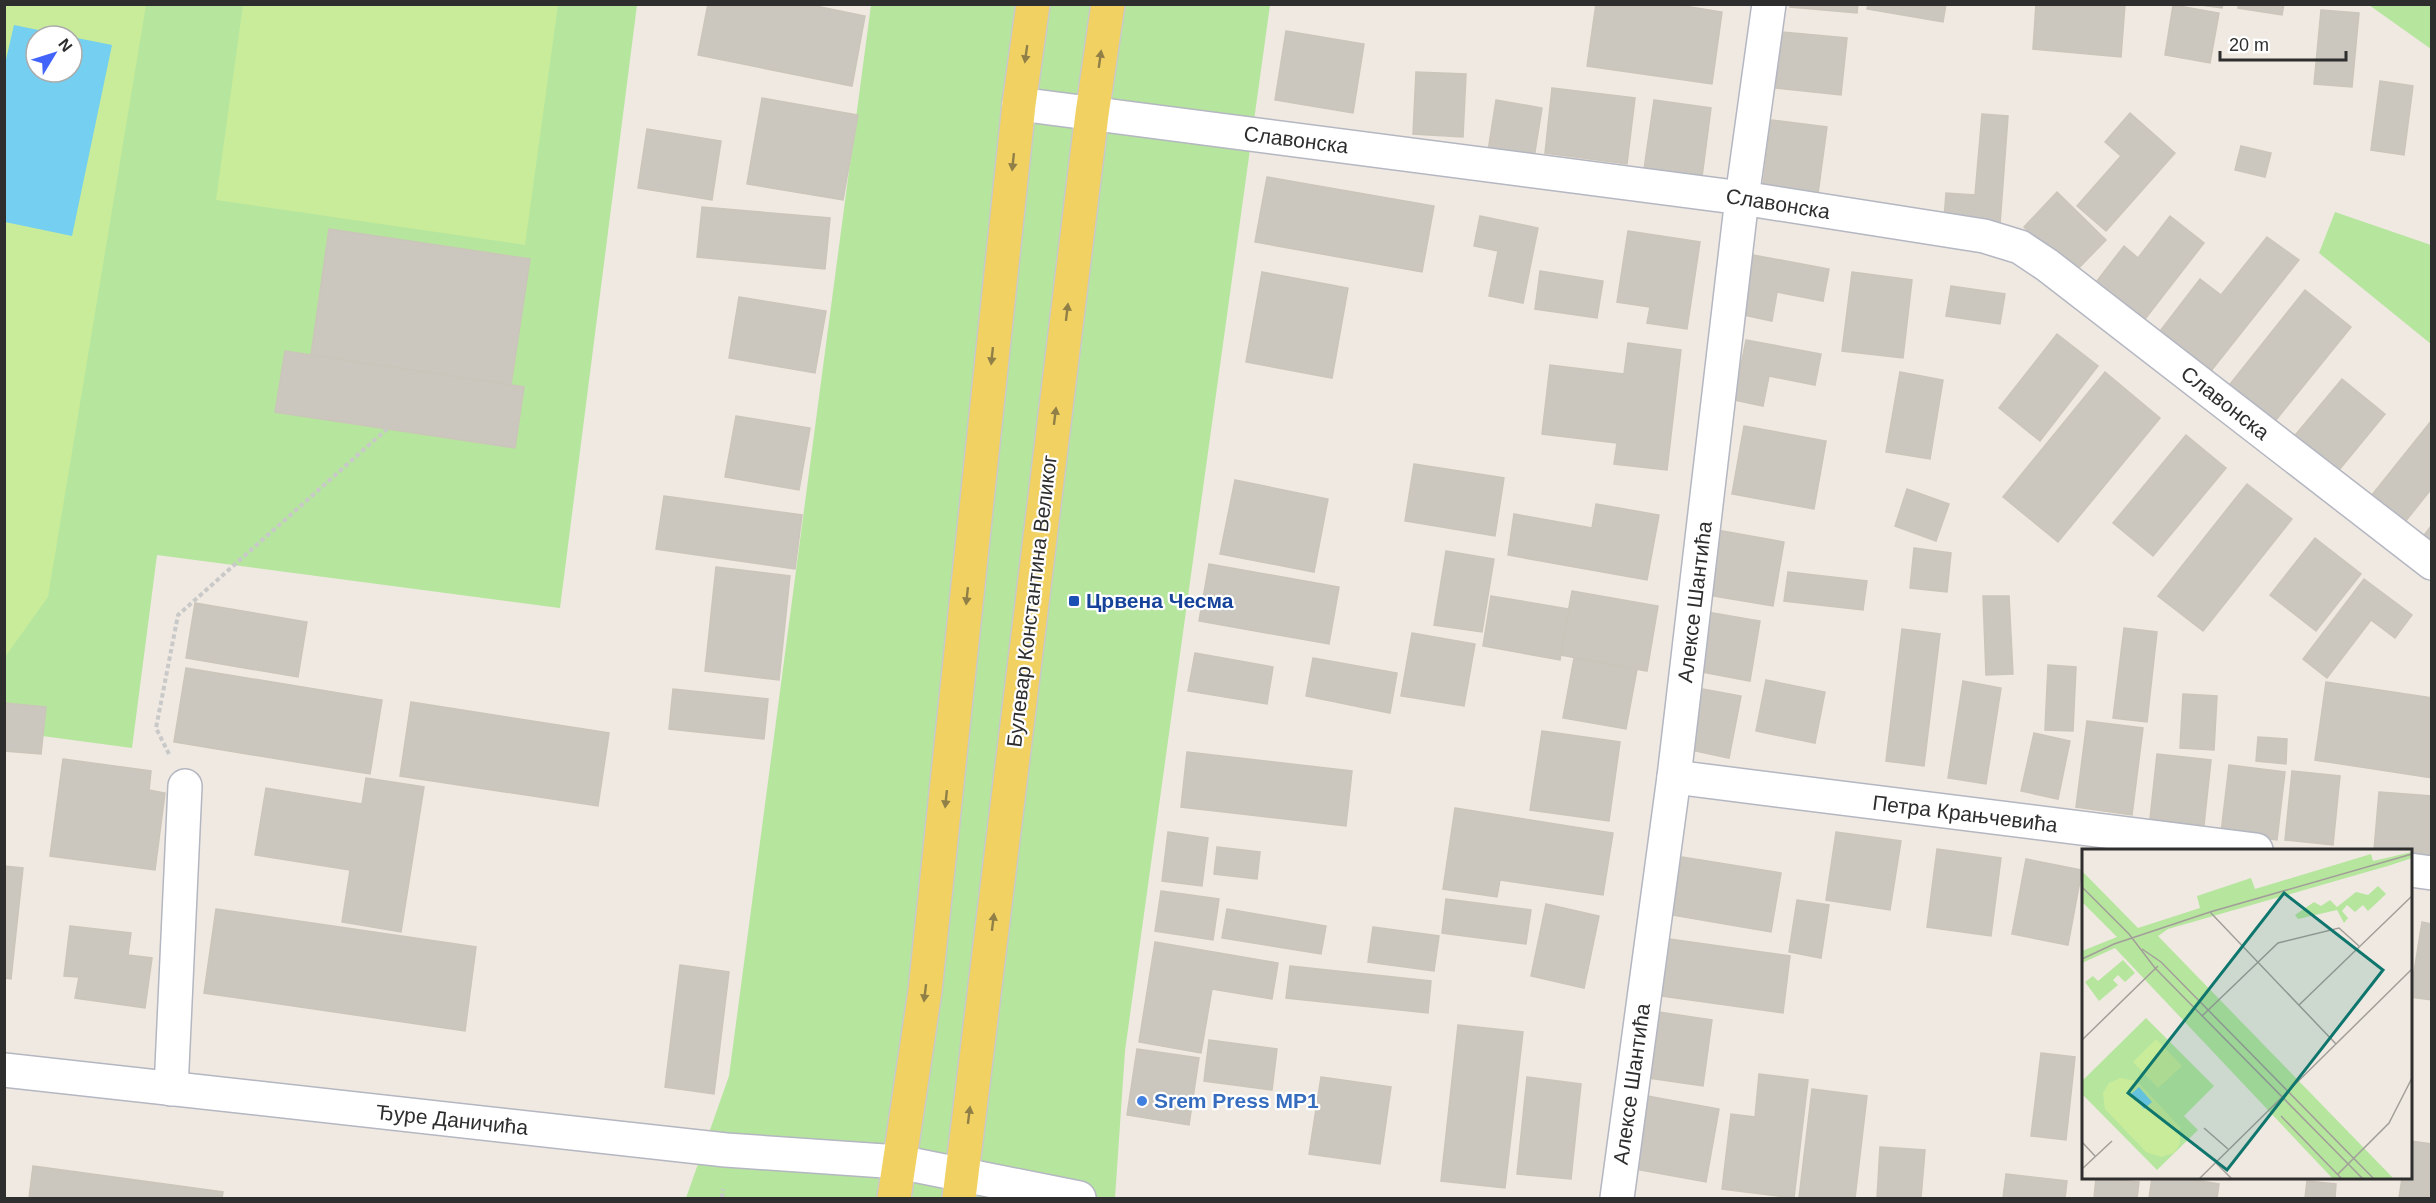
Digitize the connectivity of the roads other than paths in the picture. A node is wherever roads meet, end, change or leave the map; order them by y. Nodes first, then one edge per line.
1 (1033, 4) edge
2 (1107, 4) edge
3 (1769, 4) edge
4 (1019, 104) junction
5 (1092, 114) junction
6 (1742, 198) junction
7 (2432, 563) edge
8 (1674, 777) junction
9 (185, 786) road end
10 (2248, 849) edge
11 (2412, 870) edge
12 (2432, 873) edge
13 (4, 1070) edge
14 (171, 1089) junction
15 (900, 1162) junction
16 (960, 1186) edge
17 (894, 1198) edge
18 (1079, 1198) edge
19 (1617, 1198) edge

1 -> 4 main road
5 -> 2 main road, Булевар Константина Великог
3 - 6 street, Алексе Шантића
4 - 5 street, Славонска
4 -> 15 main road
5 - 6 street, Славонска
16 -> 5 main road, Булевар Константина Великог
6 - 7 street, Славонска
6 - 8 street, Алексе Шантића
8 - 10 street, Петра Крањчевића
8 - 19 street, Алексе Шантића
9 - 14 street
11 - 12 street
13 - 14 street, Ђуре Даничића
14 - 15 street, Ђуре Даничића
15 - 16 street, Ђуре Даничића
15 - 17 main road
16 - 18 street, Ђуре Даничића

